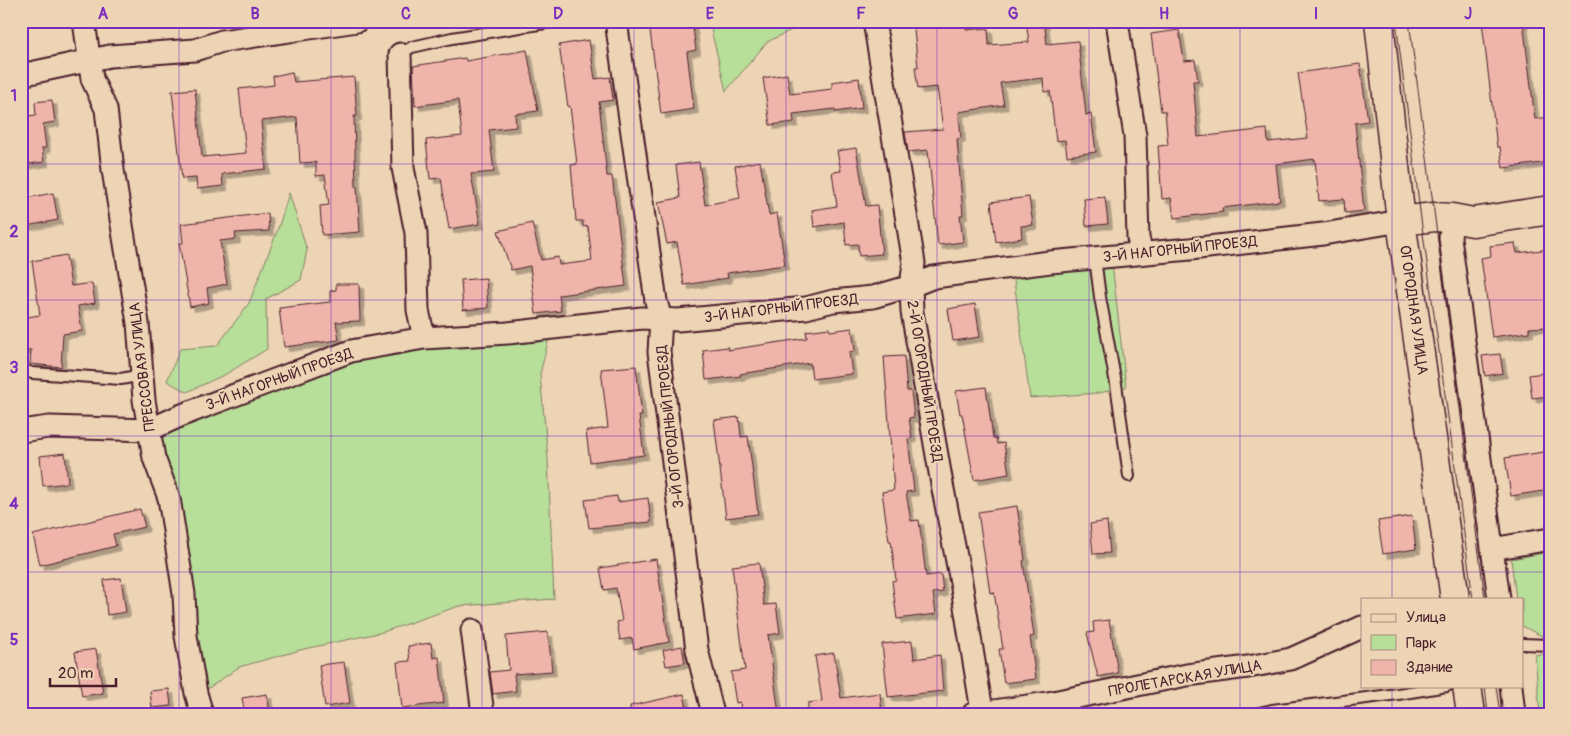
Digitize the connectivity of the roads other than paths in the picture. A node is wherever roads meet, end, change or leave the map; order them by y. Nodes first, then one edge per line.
1 (84, 21) edge
2 (356, 21) edge
3 (558, 21) edge
4 (616, 21) edge
5 (874, 21) edge
6 (1117, 21) edge
7 (1379, 21) edge
8 (400, 54) joint
9 (88, 60) junction
10 (21, 75) edge
11 (1550, 210) edge
12 (1452, 218) junction
13 (1401, 221) junction
14 (1142, 253) junction
15 (1095, 258) junction
16 (911, 286) junction
17 (661, 320) junction
18 (424, 338) junction
19 (21, 369) edge
20 (142, 375) junction
21 (149, 430) junction
22 (21, 431) edge
23 (1129, 476) dead end
24 (1550, 539) edge
25 (1492, 549) junction
26 (1455, 598) edge
27 (1499, 598) edge
28 (1361, 627) edge
29 (472, 630) dead end
30 (1524, 644) edge
31 (1550, 645) edge
32 (1435, 688) edge
33 (1467, 688) edge
34 (1511, 688) edge
35 (978, 713) edge
36 (202, 714) edge
37 (483, 714) edge
38 (713, 714) edge
39 (1255, 714) edge
40 (1471, 714) edge
41 (1514, 714) edge

1 - 9 street, ПРЕССОВАЯ УЛИЦА
2 - 9 street
3 - 8 lane
4 - 17 street, 3-Й ОГОРОДНЫЙ ПРОЕЗД
5 - 16 street, 2-Й ОГОРОДНЫЙ ПРОЕЗД
6 - 14 street
7 - 13 street, ОГОРОДНАЯ УЛИЦА
8 - 18 street
9 - 10 street
9 - 20 street, ПРЕССОВАЯ УЛИЦА
11 - 12 street, 3-Й НАГОРНЫЙ ПРОЕЗД
12 - 13 street, 3-Й НАГОРНЫЙ ПРОЕЗД
12 - 25 street
13 - 14 street, 3-Й НАГОРНЫЙ ПРОЕЗД
13 - 26 street, ОГОРОДНАЯ УЛИЦА
14 - 15 street, 3-Й НАГОРНЫЙ ПРОЕЗД
15 - 16 street, 3-Й НАГОРНЫЙ ПРОЕЗД
15 - 23 lane
16 - 17 street, 3-Й НАГОРНЫЙ ПРОЕЗД
16 - 35 street, 2-Й ОГОРОДНЫЙ ПРОЕЗД
17 - 18 street, 3-Й НАГОРНЫЙ ПРОЕЗД
17 - 38 street, 3-Й ОГОРОДНЫЙ ПРОЕЗД
18 - 21 street, 3-Й НАГОРНЫЙ ПРОЕЗД
19 - 20 lane
20 - 21 street, ПРЕССОВАЯ УЛИЦА
21 - 22 street, 3-Й НАГОРНЫЙ ПРОЕЗД
21 - 36 street, ПРЕССОВАЯ УЛИЦА
24 - 25 street
25 - 27 street
28 - 35 street, ПРОЛЕТАРСКАЯ УЛИЦА
29 - 37 street
30 - 31 lane
32 - 39 lane
33 - 40 street
34 - 41 street

